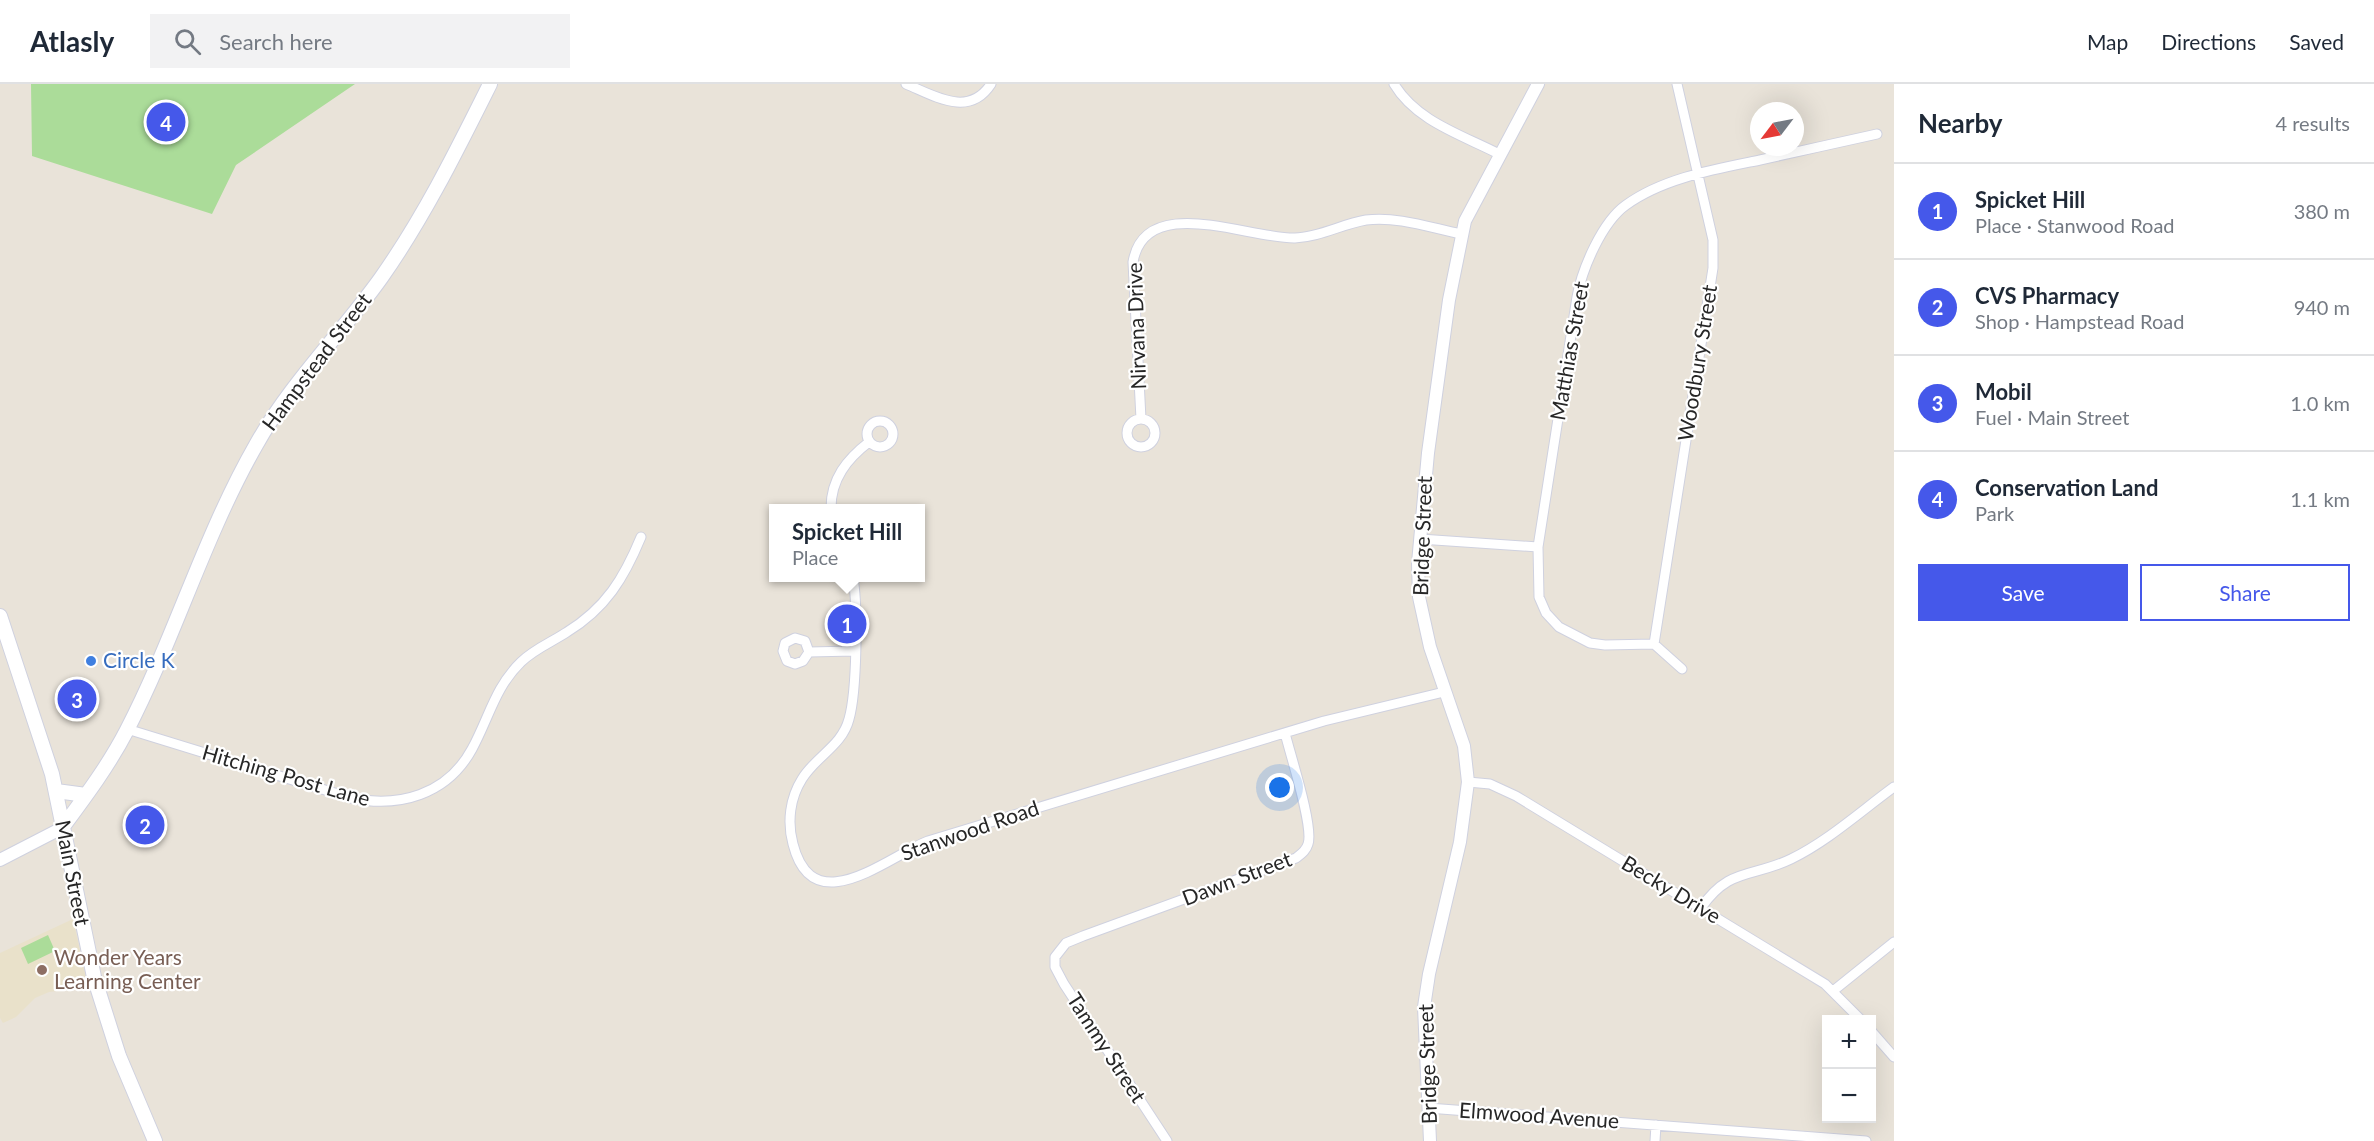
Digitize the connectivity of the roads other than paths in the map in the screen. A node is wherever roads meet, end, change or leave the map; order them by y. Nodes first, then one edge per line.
1 (490, 84) edge
2 (906, 84) edge
3 (991, 84) edge
4 (1394, 84) edge
5 (1677, 84) edge
6 (1540, 85) edge
7 (1877, 134) dead end
8 (1499, 154) junction
9 (1698, 175) junction
10 (1461, 234) junction
11 (1141, 418) dead end
12 (869, 442) dead end
13 (832, 504) edge
14 (641, 537) dead end
15 (1420, 539) junction
16 (1538, 547) junction
17 (853, 582) edge
18 (0, 616) edge
19 (1653, 644) junction
20 (854, 651) junction
21 (809, 652) dead end
22 (1682, 669) dead end
23 (1444, 692) junction
24 (127, 729) junction
25 (1285, 733) junction
26 (1468, 782) junction
27 (1894, 787) edge
28 (56, 791) junction
29 (86, 795) junction
30 (62, 828) junction
31 (0, 860) edge
32 (1701, 908) junction
33 (1894, 942) edge
34 (1057, 952) joint
35 (1833, 991) junction
36 (1856, 1015) edge
37 (1876, 1037) edge
38 (1894, 1057) edge
39 (1428, 1108) junction
40 (1656, 1125) junction
41 (1831, 1140) edge
42 (155, 1141) edge
43 (1167, 1141) edge
44 (1430, 1141) edge
45 (1655, 1141) edge
46 (1866, 1141) edge

1 - 24 main road, Hampstead Street
2 - 3 street
4 - 8 street
5 - 9 street, Woodbury Street
6 - 8 street, Bridge Street
7 - 9 street, Matthias Street
8 - 10 street, Bridge Street
9 - 16 street, Matthias Street
9 - 19 street, Woodbury Street
10 - 11 street, Nirvana Drive
10 - 15 street, Bridge Street
12 - 13 street
14 - 24 street, Hitching Post Lane
15 - 16 street
15 - 23 street, Bridge Street
16 - 19 street, Matthias Street
17 - 20 street, Stanwood Road
18 - 28 main road, Main Street
19 - 22 street
20 - 21 street
20 - 25 street, Stanwood Road
23 - 25 street, Stanwood Road
23 - 26 street, Bridge Street
24 - 29 main road, Hampstead Street
25 - 34 street, Dawn Street
26 - 32 street, Becky Drive
26 - 39 street, Bridge Street
27 - 32 street
28 - 29 main road
28 - 30 main road, Main Street
29 - 30 main road, Hampstead Street
30 - 31 street
30 - 42 main road, Main Street
32 - 35 street, Becky Drive
33 - 35 street
34 - 43 street, Tammy Street
35 - 36 street, Becky Drive
37 - 38 street
39 - 40 street, Elmwood Avenue
39 - 44 street, Bridge Street
40 - 41 street, Elmwood Avenue
40 - 45 street
41 - 46 street, Elmwood Avenue

